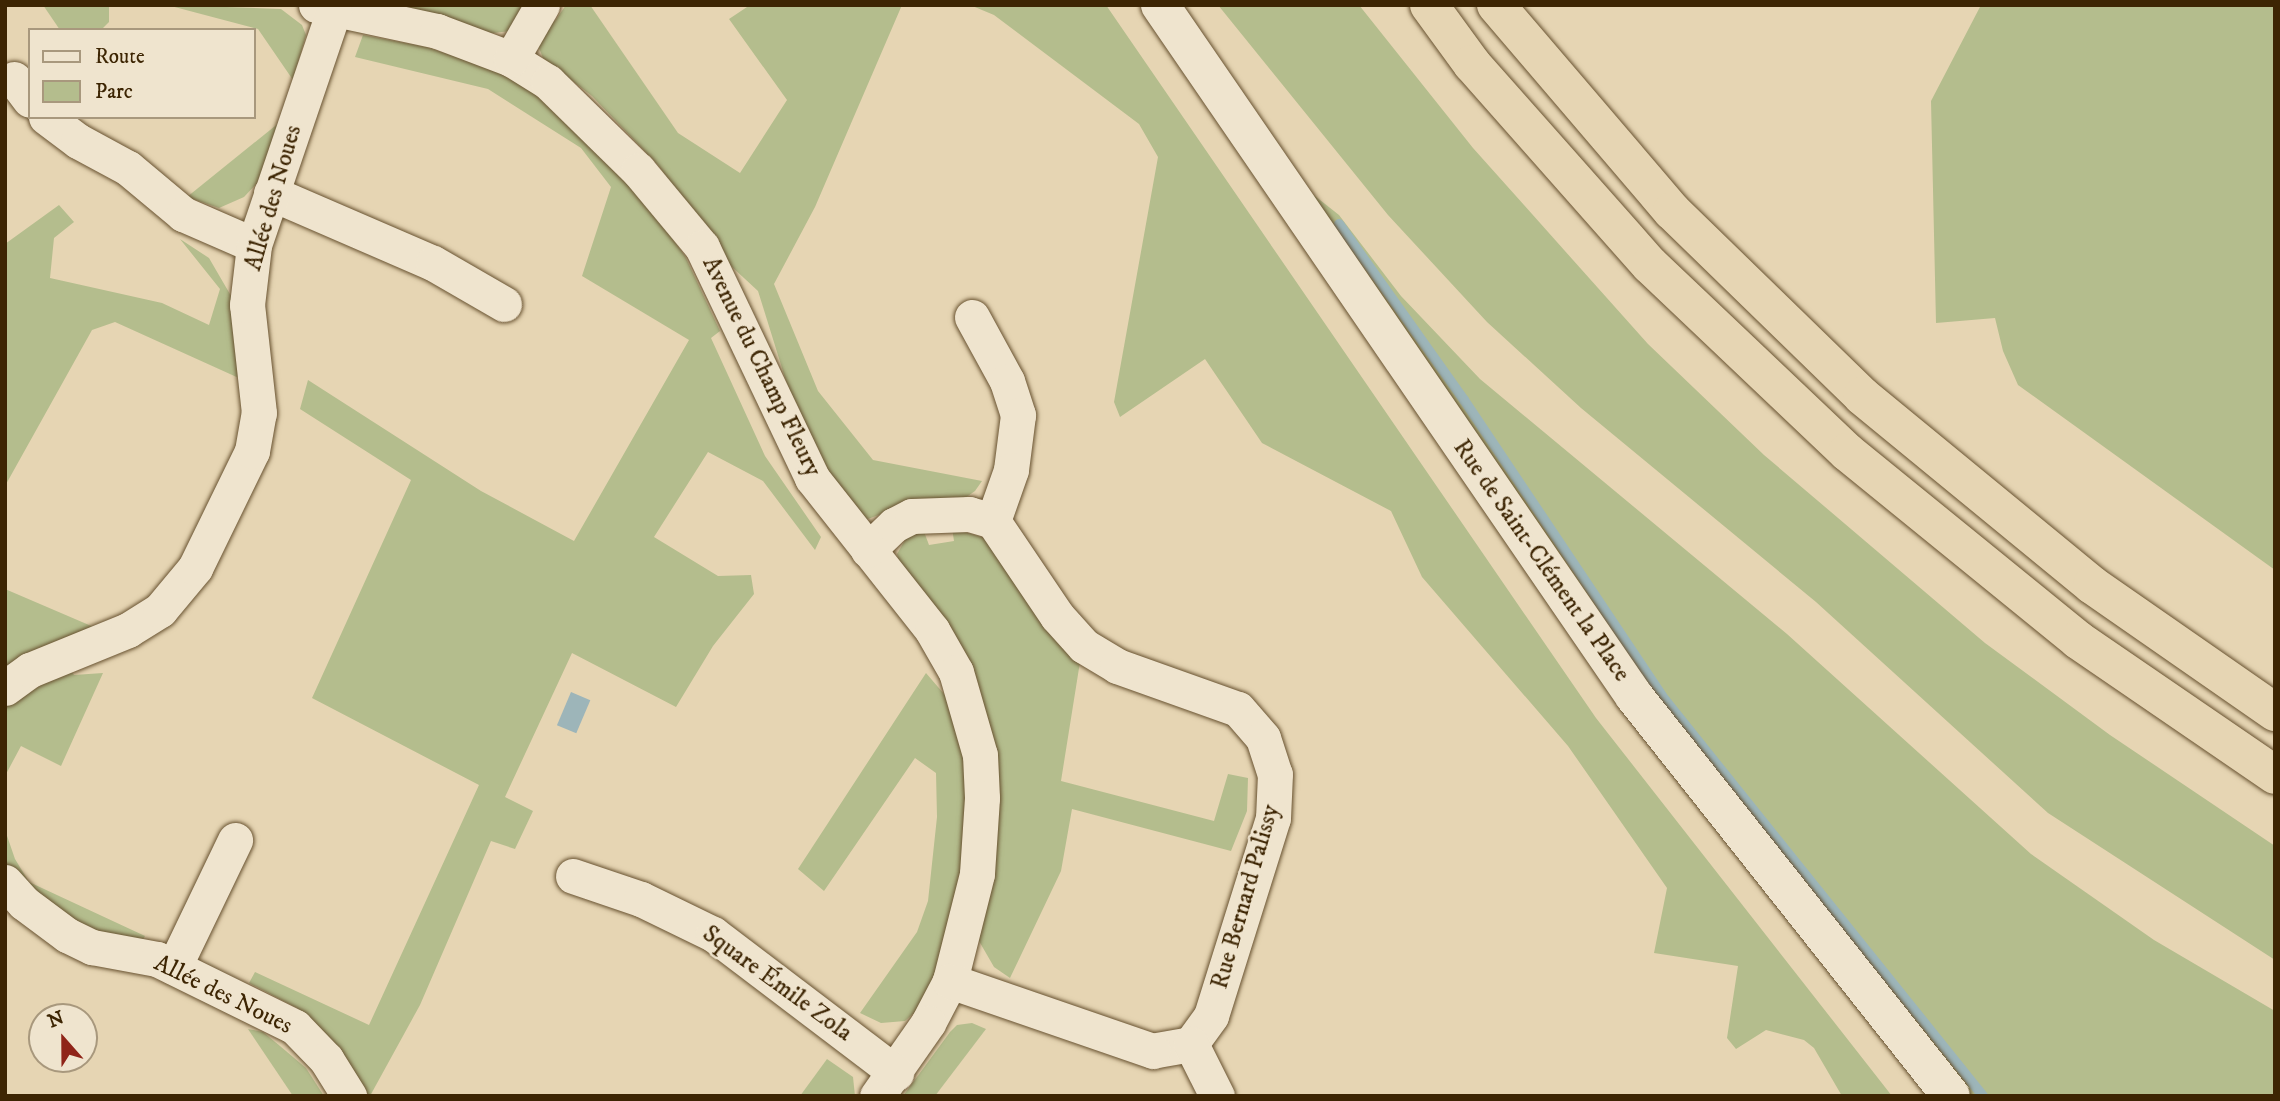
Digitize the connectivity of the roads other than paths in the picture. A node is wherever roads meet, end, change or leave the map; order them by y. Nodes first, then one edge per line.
1 (542, 5) edge
2 (1160, 5) edge
3 (1429, 5) edge
4 (1496, 5) edge
5 (325, 8) edge
6 (511, 59) junction
7 (49, 119) edge
8 (271, 193) junction
9 (254, 245) junction
10 (505, 304) dead end
11 (972, 317) dead end
12 (993, 521) junction
13 (867, 550) junction
14 (5, 688) edge
15 (2275, 712) edge
16 (2275, 775) edge
17 (235, 840) dead end
18 (573, 876) dead end
19 (5, 881) edge
20 (174, 967) junction
21 (950, 981) junction
22 (1191, 1044) junction
23 (887, 1084) edge
24 (1214, 1094) edge
25 (349, 1096) edge
26 (1951, 1096) edge

1 - 6 street
2 - 26 street, Rue de Saint-Clément la Place
3 - 16 highway
4 - 15 highway
5 - 6 street, Avenue du Champ Fleury
5 - 8 street, Allée des Noues
6 - 13 street, Avenue du Champ Fleury
7 - 9 street
8 - 9 street, Allée des Noues
8 - 10 street
9 - 14 street, Allée des Noues
11 - 12 street
12 - 13 street
12 - 22 street, Rue Bernard Palissy
13 - 21 street, Avenue du Champ Fleury
17 - 20 street
18 - 23 street, Square Émile Zola
19 - 20 street, Allée des Noues
20 - 25 street, Allée des Noues
21 - 22 street
21 - 23 street, Avenue du Champ Fleury
22 - 24 street

